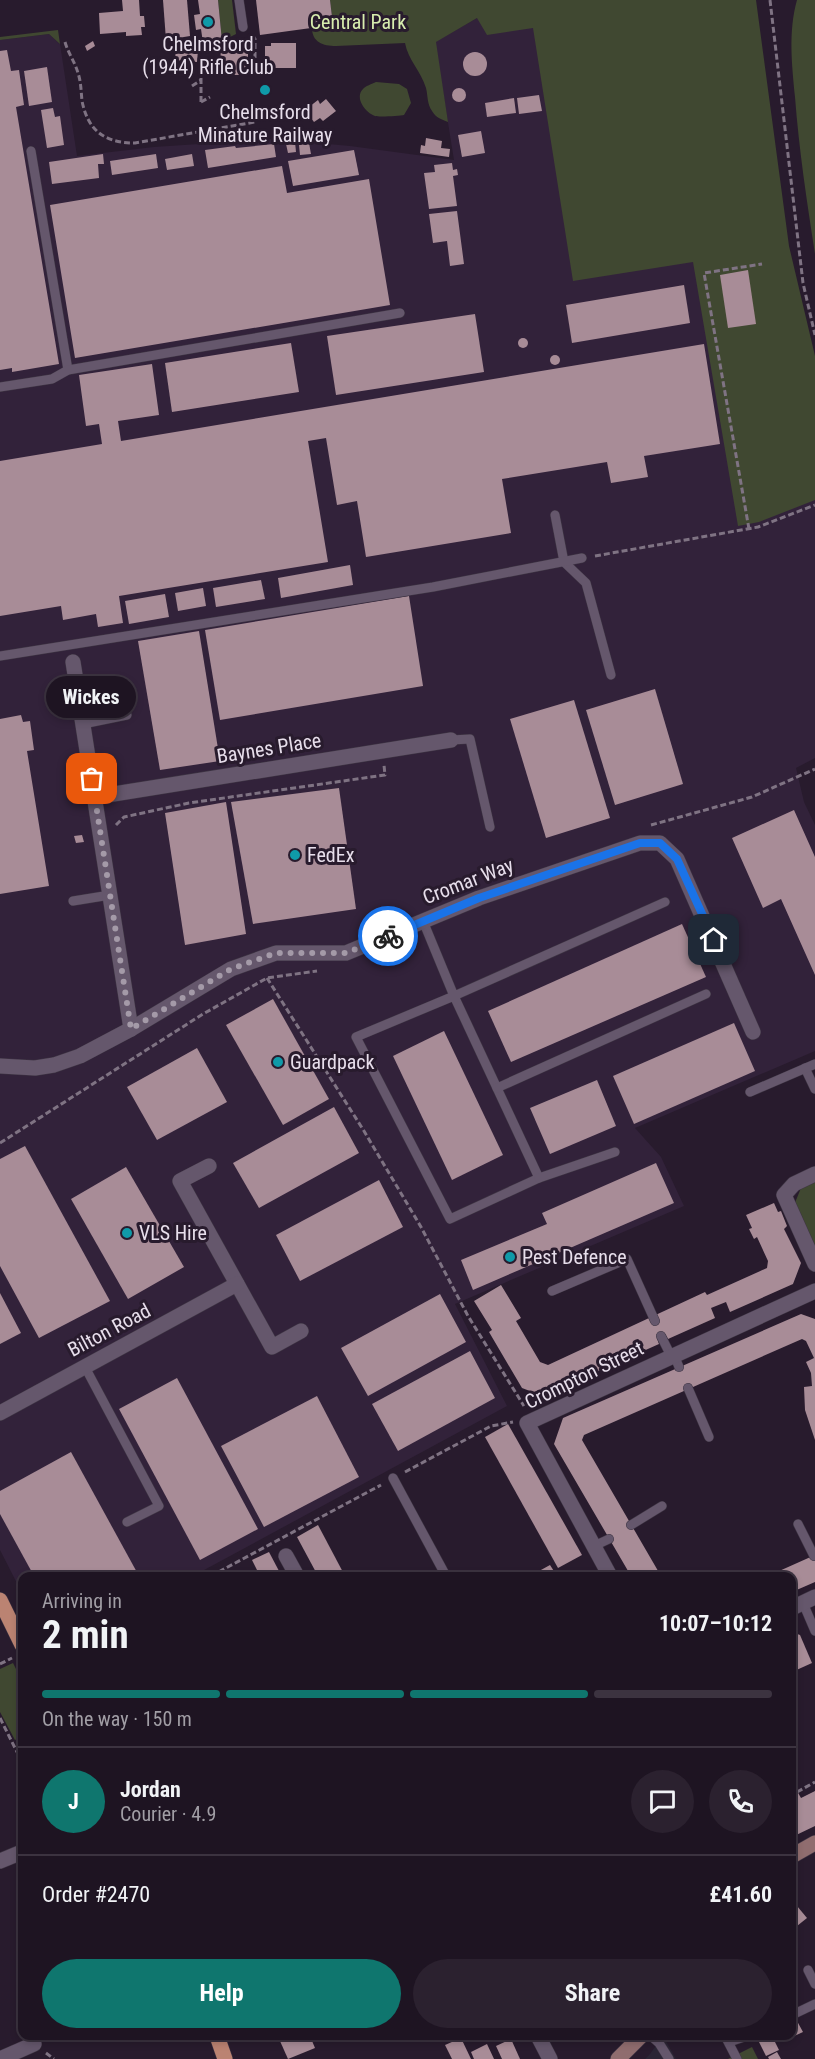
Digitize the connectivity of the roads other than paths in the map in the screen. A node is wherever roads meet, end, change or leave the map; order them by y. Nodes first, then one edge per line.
1 (239, 0) edge
2 (243, 27) dead end
3 (31, 151) dead end
4 (400, 313) dead end
5 (68, 370) junction
6 (0, 387) edge
7 (555, 515) dead end
8 (582, 558) road end
9 (564, 562) junction
10 (0, 656) edge
11 (74, 662) dead end
12 (611, 675) dead end
13 (127, 715) dead end
14 (83, 724) junction
15 (451, 740) joint
16 (95, 797) junction
17 (490, 827) dead end
18 (110, 895) junction
19 (73, 901) dead end
20 (666, 902) dead end
21 (423, 921) junction
22 (706, 994) dead end
23 (454, 996) junction
24 (131, 1029) junction
25 (753, 1032) dead end
26 (0, 1066) edge
27 (810, 1066) edge
28 (498, 1088) junction
29 (815, 1089) edge
30 (750, 1092) dead end
31 (615, 1152) dead end
32 (209, 1166) dead end
33 (815, 1174) edge
34 (539, 1178) junction
35 (815, 1264) edge
36 (237, 1284) junction
37 (552, 1291) dead end
38 (815, 1291) edge
39 (655, 1321) dead end
40 (301, 1331) dead end
41 (662, 1336) dead end
42 (675, 1359) junction
43 (85, 1367) junction
44 (688, 1388) dead end
45 (0, 1413) edge
46 (709, 1437) dead end
47 (393, 1478) road end
48 (662, 1506) dead end
49 (127, 1522) dead end
50 (798, 1524) dead end
51 (631, 1525) dead end
52 (609, 1539) dead end
53 (594, 1546) junction
54 (286, 1556) dead end
55 (814, 1556) edge
56 (295, 1572) edge
57 (444, 1572) edge
58 (608, 1572) edge
59 (0, 1600) edge
60 (803, 1602) edge
61 (815, 1630) edge
62 (18, 1637) edge
63 (815, 1844) edge
64 (18, 1854) edge
65 (796, 1854) edge
66 (0, 1861) edge
67 (808, 1970) dead end
68 (815, 1984) edge
69 (815, 2004) edge
70 (796, 2013) edge
71 (221, 2040) edge
72 (540, 2040) edge
73 (637, 2040) edge
74 (656, 2040) edge
75 (728, 2040) edge
76 (34, 2044) dead end
77 (0, 2059) edge
78 (225, 2059) edge
79 (550, 2059) edge
80 (618, 2059) edge
81 (669, 2059) edge
82 (737, 2059) edge

1 - 2 lane
3 - 5 lane
4 - 5 lane
5 - 6 lane
7 - 9 lane
8 - 9 lane
9 - 10 lane
9 - 12 lane
11 - 14 street
13 - 14 lane
14 - 16 street
15 - 16 street, Baynes Place
15 - 17 lane
16 - 18 street
18 - 19 lane
18 - 24 street
20 - 23 lane
21 - 23 lane
21 - 24 street, Cromar Way
21 - 25 street, Cromar Way
22 - 28 lane
23 - 28 lane
23 - 34 lane
24 - 26 street, Cromar Way
27 - 29 lane
27 - 30 lane
28 - 34 lane
31 - 34 lane
32 - 36 street
33 - 35 street
36 - 40 street
36 - 43 street, Bilton Road
37 - 39 lane
38 - 42 street, Crompton Street
41 - 42 lane
42 - 53 street, Crompton Street
43 - 45 street, Bilton Road
43 - 49 lane
44 - 46 lane
47 - 57 lane
48 - 51 lane
50 - 55 lane
52 - 53 lane
53 - 58 street, Crompton Street
54 - 56 street
59 - 62 main road
60 - 61 lane
63 - 65 street
64 - 66 street
67 - 68 lane
69 - 70 lane
71 - 78 main road
72 - 79 street
73 - 80 street
74 - 81 lane
75 - 82 lane
76 - 77 street

